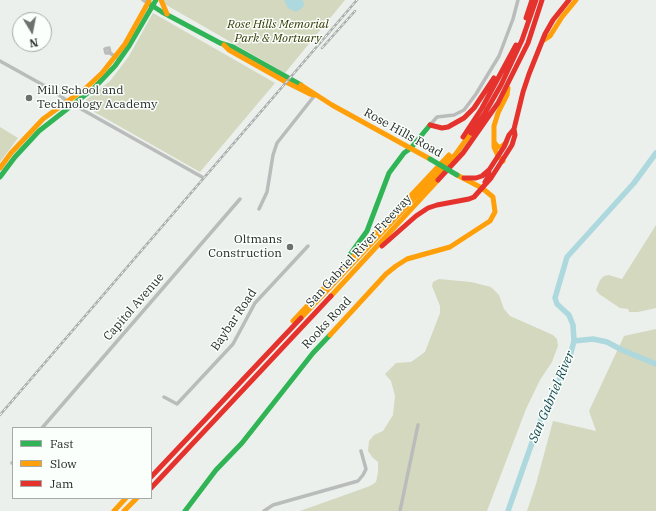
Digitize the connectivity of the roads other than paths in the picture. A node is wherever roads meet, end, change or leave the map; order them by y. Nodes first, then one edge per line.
1 (143, 0) edge
2 (156, 0) edge
3 (161, 0) edge
4 (518, 0) edge
5 (532, 0) edge
6 (537, 0) edge
7 (542, 0) edge
8 (569, 0) edge
9 (576, 0) edge
10 (150, 3) edge
11 (167, 15) junction
12 (519, 40) junction
13 (544, 40) junction
14 (114, 56) junction
15 (0, 61) edge
16 (509, 82) junction
17 (315, 96) junction
18 (69, 103) junction
19 (494, 109) junction
20 (430, 125) junction
21 (514, 129) junction
22 (24, 138) junction
23 (494, 142) junction
24 (506, 143) junction
25 (410, 148) junction
26 (498, 156) junction
27 (11, 161) junction
28 (502, 161) junction
29 (0, 168) edge
30 (489, 170) junction
31 (459, 176) junction
32 (0, 177) edge
33 (202, 177) dead end
34 (482, 188) junction
35 (240, 199) dead end
36 (259, 209) dead end
37 (390, 233) junction
38 (308, 246) dead end
39 (354, 271) junction
40 (323, 289) junction
41 (164, 397) dead end
42 (418, 425) dead end
43 (43, 427) edge
44 (361, 451) dead end
45 (152, 471) edge
46 (152, 476) edge
47 (152, 482) edge
48 (152, 487) edge
49 (125, 499) edge
50 (130, 499) edge
51 (136, 499) edge
52 (141, 499) edge
53 (114, 511) edge
54 (119, 511) edge
55 (124, 511) edge
56 (130, 511) edge
57 (185, 511) edge
58 (264, 511) edge
59 (400, 511) edge

1 - 10 street
2 - 10 main road
3 - 11 main road
4 - 20 street
5 - 12 main road, San Gabriel River Freeway
6 - 19 main road
6 - 46 main road
7 - 16 main road, San Gabriel River Freeway
8 - 13 main road
9 - 13 main road
10 - 11 main road, Rose Hills Road
10 - 14 main road
10 - 14 main road
11 - 17 main road, Rose Hills Road
12 - 20 main road
12 - 40 main road, San Gabriel River Freeway
13 - 21 main road
14 - 18 main road
15 - 18 street
16 - 19 main road, San Gabriel River Freeway
16 - 23 main road
17 - 25 main road, Rose Hills Road
17 - 36 street
18 - 22 main road
18 - 27 main road
18 - 33 street
19 - 37 main road, San Gabriel River Freeway
20 - 25 main road
21 - 24 main road
21 - 28 main road
22 - 27 main road
22 - 29 main road
23 - 24 main road
23 - 26 main road
24 - 26 main road
25 - 31 main road, Rose Hills Road, bridge
25 - 40 main road
26 - 28 main road
26 - 30 main road
27 - 32 main road
28 - 34 main road
30 - 31 main road
30 - 34 main road
31 - 34 main road, Rose Hills Road
34 - 39 main road
34 - 57 main road, Rooks Road
35 - 43 street, Capitol Avenue
37 - 39 main road, San Gabriel River Freeway
37 - 47 main road
38 - 41 street, Baybar Road
39 - 48 main road, San Gabriel River Freeway
40 - 45 main road, San Gabriel River Freeway
42 - 59 street
44 - 58 street
49 - 53 main road
50 - 54 main road
51 - 55 main road
52 - 56 main road

